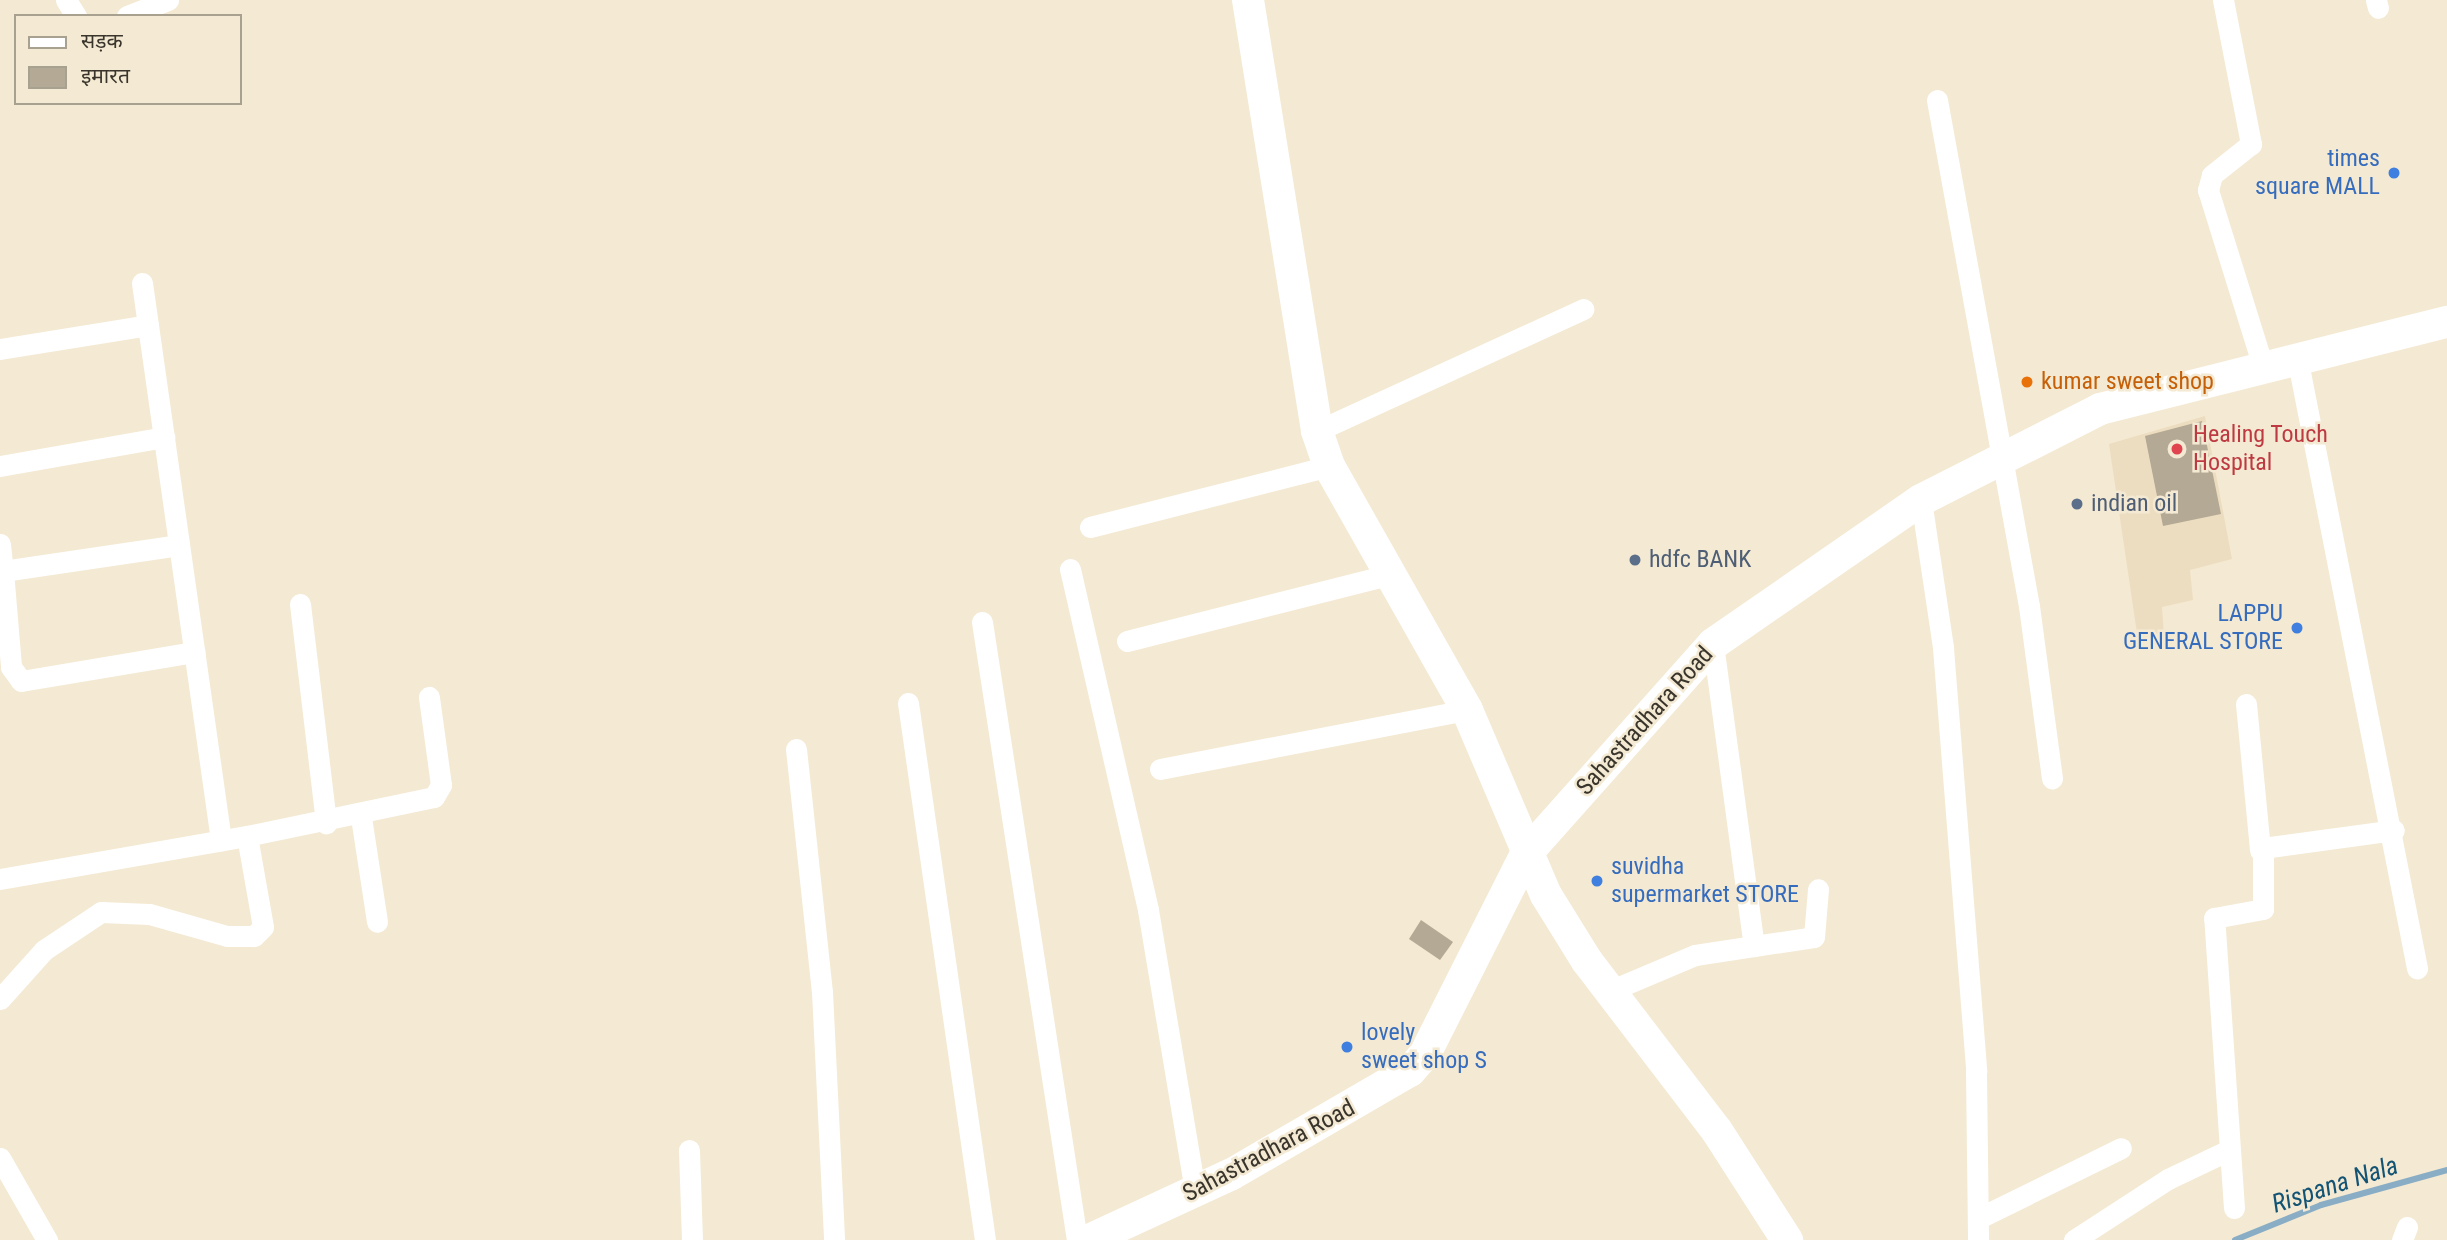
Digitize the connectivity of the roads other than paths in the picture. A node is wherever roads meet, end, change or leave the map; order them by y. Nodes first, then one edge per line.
1 (168, 0) edge
2 (1248, 0) edge
3 (2223, 0) edge
4 (132, 14) edge
5 (1937, 100) dead end
6 (142, 283) dead end
7 (1583, 309) dead end
8 (2447, 322) edge
9 (148, 325) junction
10 (0, 349) edge
11 (2298, 362) junction
12 (2264, 370) junction
13 (1317, 431) junction
14 (164, 437) junction
15 (1999, 457) junction
16 (0, 466) edge
17 (1329, 466) junction
18 (1921, 500) junction
19 (1090, 527) dead end
20 (0, 544) edge
21 (179, 545) junction
22 (1070, 569) dead end
23 (3, 571) junction
24 (1391, 574) junction
25 (300, 604) dead end
26 (982, 622) dead end
27 (1127, 640) dead end
28 (1713, 644) junction
29 (195, 652) junction
30 (429, 697) dead end
31 (908, 703) dead end
32 (2246, 704) dead end
33 (1466, 710) junction
34 (796, 749) dead end
35 (1160, 769) dead end
36 (2052, 778) dead end
37 (361, 817) junction
38 (326, 823) junction
39 (2394, 830) junction
40 (247, 836) junction
41 (221, 840) junction
42 (2260, 850) junction
43 (1526, 853) junction
44 (0, 879) edge
45 (1818, 889) dead end
46 (377, 922) dead end
47 (1754, 946) junction
48 (2417, 968) dead end
49 (1612, 990) junction
50 (0, 999) edge
51 (2122, 1148) dead end
52 (689, 1150) dead end
53 (2229, 1150) junction
54 (0, 1158) edge
55 (1195, 1191) junction
56 (2234, 1208) dead end
57 (1979, 1218) junction
58 (47, 1240) edge
59 (692, 1240) edge
60 (834, 1240) edge
61 (985, 1240) edge
62 (1077, 1240) edge
63 (1089, 1240) edge
64 (1787, 1240) edge
65 (1978, 1240) edge
66 (2074, 1240) edge

1 - 4 street
2 - 13 main road
3 - 12 street
5 - 15 street
6 - 9 street
7 - 13 street
8 - 11 main road, Sahastradhara Road
9 - 10 street
9 - 14 street
11 - 12 main road, Sahastradhara Road
11 - 39 street
12 - 15 main road, Sahastradhara Road
13 - 17 main road
14 - 16 street
14 - 21 street
15 - 18 main road, Sahastradhara Road
15 - 36 street
17 - 19 street
17 - 24 main road
18 - 28 main road, Sahastradhara Road
18 - 57 street
20 - 23 street
21 - 23 street
21 - 29 street
22 - 55 street
23 - 29 street
24 - 27 street
24 - 33 main road
25 - 38 street
26 - 62 street
28 - 43 main road, Sahastradhara Road
28 - 47 street
29 - 41 street
30 - 37 street
31 - 61 street
32 - 42 street
33 - 35 street
33 - 43 main road
34 - 60 street
37 - 38 street
37 - 46 street
38 - 40 street
39 - 42 street
39 - 48 street
40 - 41 street
40 - 50 street
41 - 44 street
42 - 53 street
43 - 49 main road
43 - 55 main road, Sahastradhara Road
45 - 47 street
47 - 49 street
49 - 64 main road
51 - 57 street
52 - 59 street
53 - 56 street
53 - 66 street
54 - 58 street
55 - 63 main road, Sahastradhara Road
57 - 65 street

